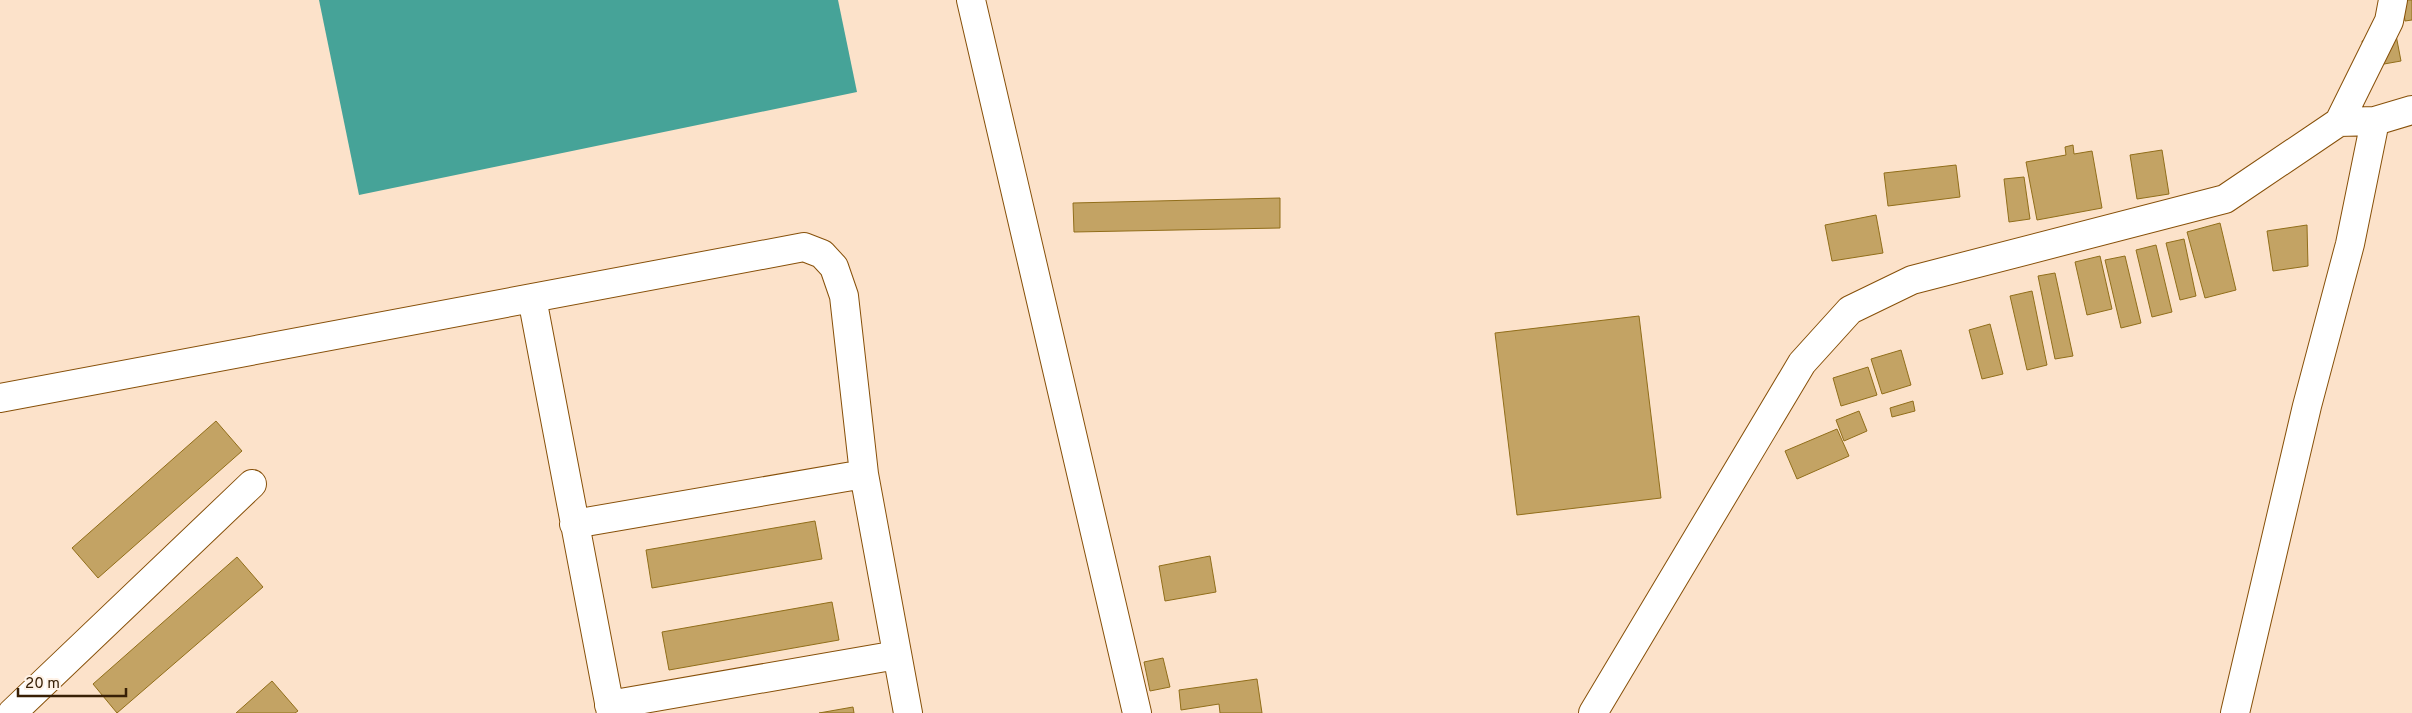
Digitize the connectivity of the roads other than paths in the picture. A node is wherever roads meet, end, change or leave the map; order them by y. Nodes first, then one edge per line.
1 (971, 0) edge
2 (2393, 0) edge
3 (2412, 110) edge
4 (2375, 121) junction
5 (2339, 122) junction
6 (532, 298) junction
7 (0, 398) edge
8 (864, 474) junction
9 (252, 484) dead end
10 (574, 524) junction
11 (897, 655) junction
12 (610, 709) edge
13 (12, 713) edge
14 (908, 713) edge
15 (1137, 713) edge
16 (1593, 713) edge
17 (2235, 713) edge

1 - 15 street
2 - 5 street
3 - 4 street
4 - 5 street
4 - 17 street
5 - 16 street
6 - 7 street
6 - 8 street
6 - 10 street
8 - 10 street
8 - 11 street
9 - 13 street
10 - 12 street
11 - 12 street
11 - 14 street

